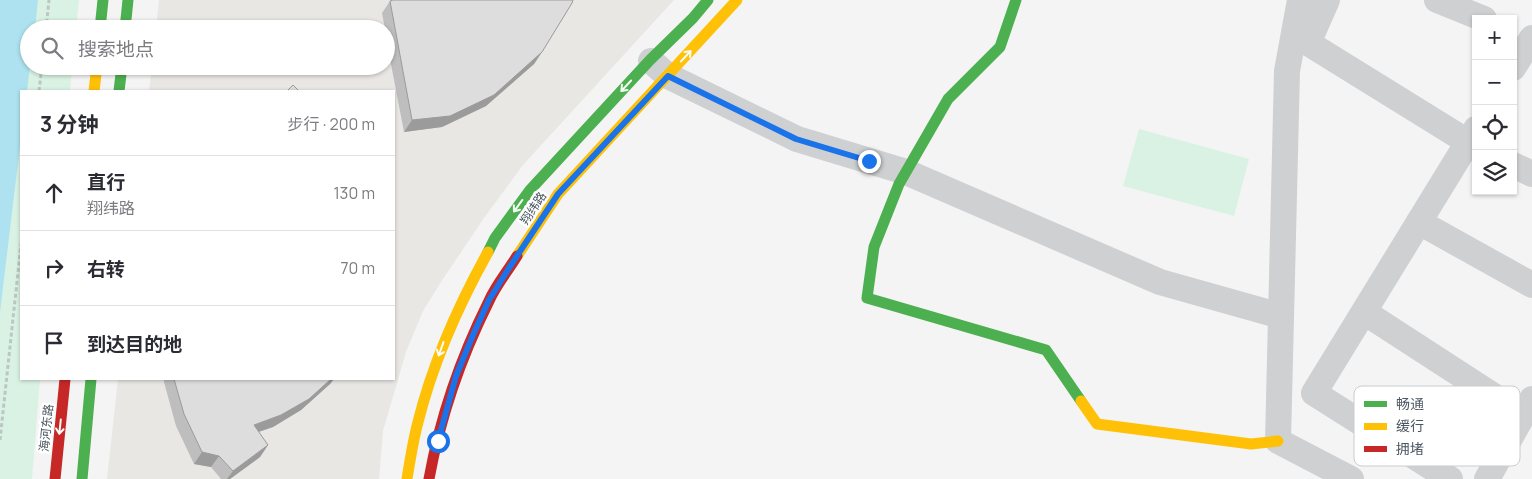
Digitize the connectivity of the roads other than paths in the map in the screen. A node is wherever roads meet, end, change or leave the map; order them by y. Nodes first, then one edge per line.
1 (103, 0) edge
2 (128, 0) edge
3 (708, 0) edge
4 (737, 0) edge
5 (1016, 0) edge
6 (1300, 0) edge
7 (1327, 0) edge
8 (1437, 0) edge
9 (1474, 15) edge
10 (101, 20) edge
11 (126, 20) edge
12 (1517, 32) edge
13 (1532, 38) edge
14 (1517, 62) edge
15 (659, 68) junction
16 (95, 75) edge
17 (121, 75) edge
18 (94, 90) edge
19 (119, 90) edge
20 (1472, 139) edge
21 (1472, 142) edge
22 (1517, 167) edge
23 (906, 172) junction
24 (1532, 174) edge
25 (1419, 222) junction
26 (1532, 285) edge
27 (1364, 312) junction
28 (1281, 316) junction
29 (64, 380) edge
30 (91, 380) edge
31 (1492, 386) edge
32 (1528, 407) edge
33 (1354, 418) edge
34 (1520, 421) edge
35 (1278, 441) junction
36 (1429, 466) edge
37 (1494, 466) edge
38 (55, 479) edge
39 (82, 479) edge
40 (406, 479) edge
41 (429, 479) edge
42 (1351, 479) edge
43 (1450, 479) edge
44 (1487, 479) edge

1 - 10 street
2 - 11 street
3 - 15 street, 翔纬路
15 -> 4 street, 翔纬路
5 - 23 street
6 - 28 street
7 - 20 street
8 - 9 street
12 - 13 street
13 - 14 street
15 - 23 street
15 -> 40 street, 翔纬路
15 - 41 street, 翔纬路
16 - 18 street
17 - 19 street
21 - 25 street
22 - 24 street
23 - 28 street
23 - 35 street
25 - 26 street
25 - 27 street
27 - 31 street
27 - 33 street
28 - 35 street
29 -> 38 street, 海河东路
30 - 39 street
32 - 34 street
35 - 42 street
36 - 43 street
37 - 44 street

